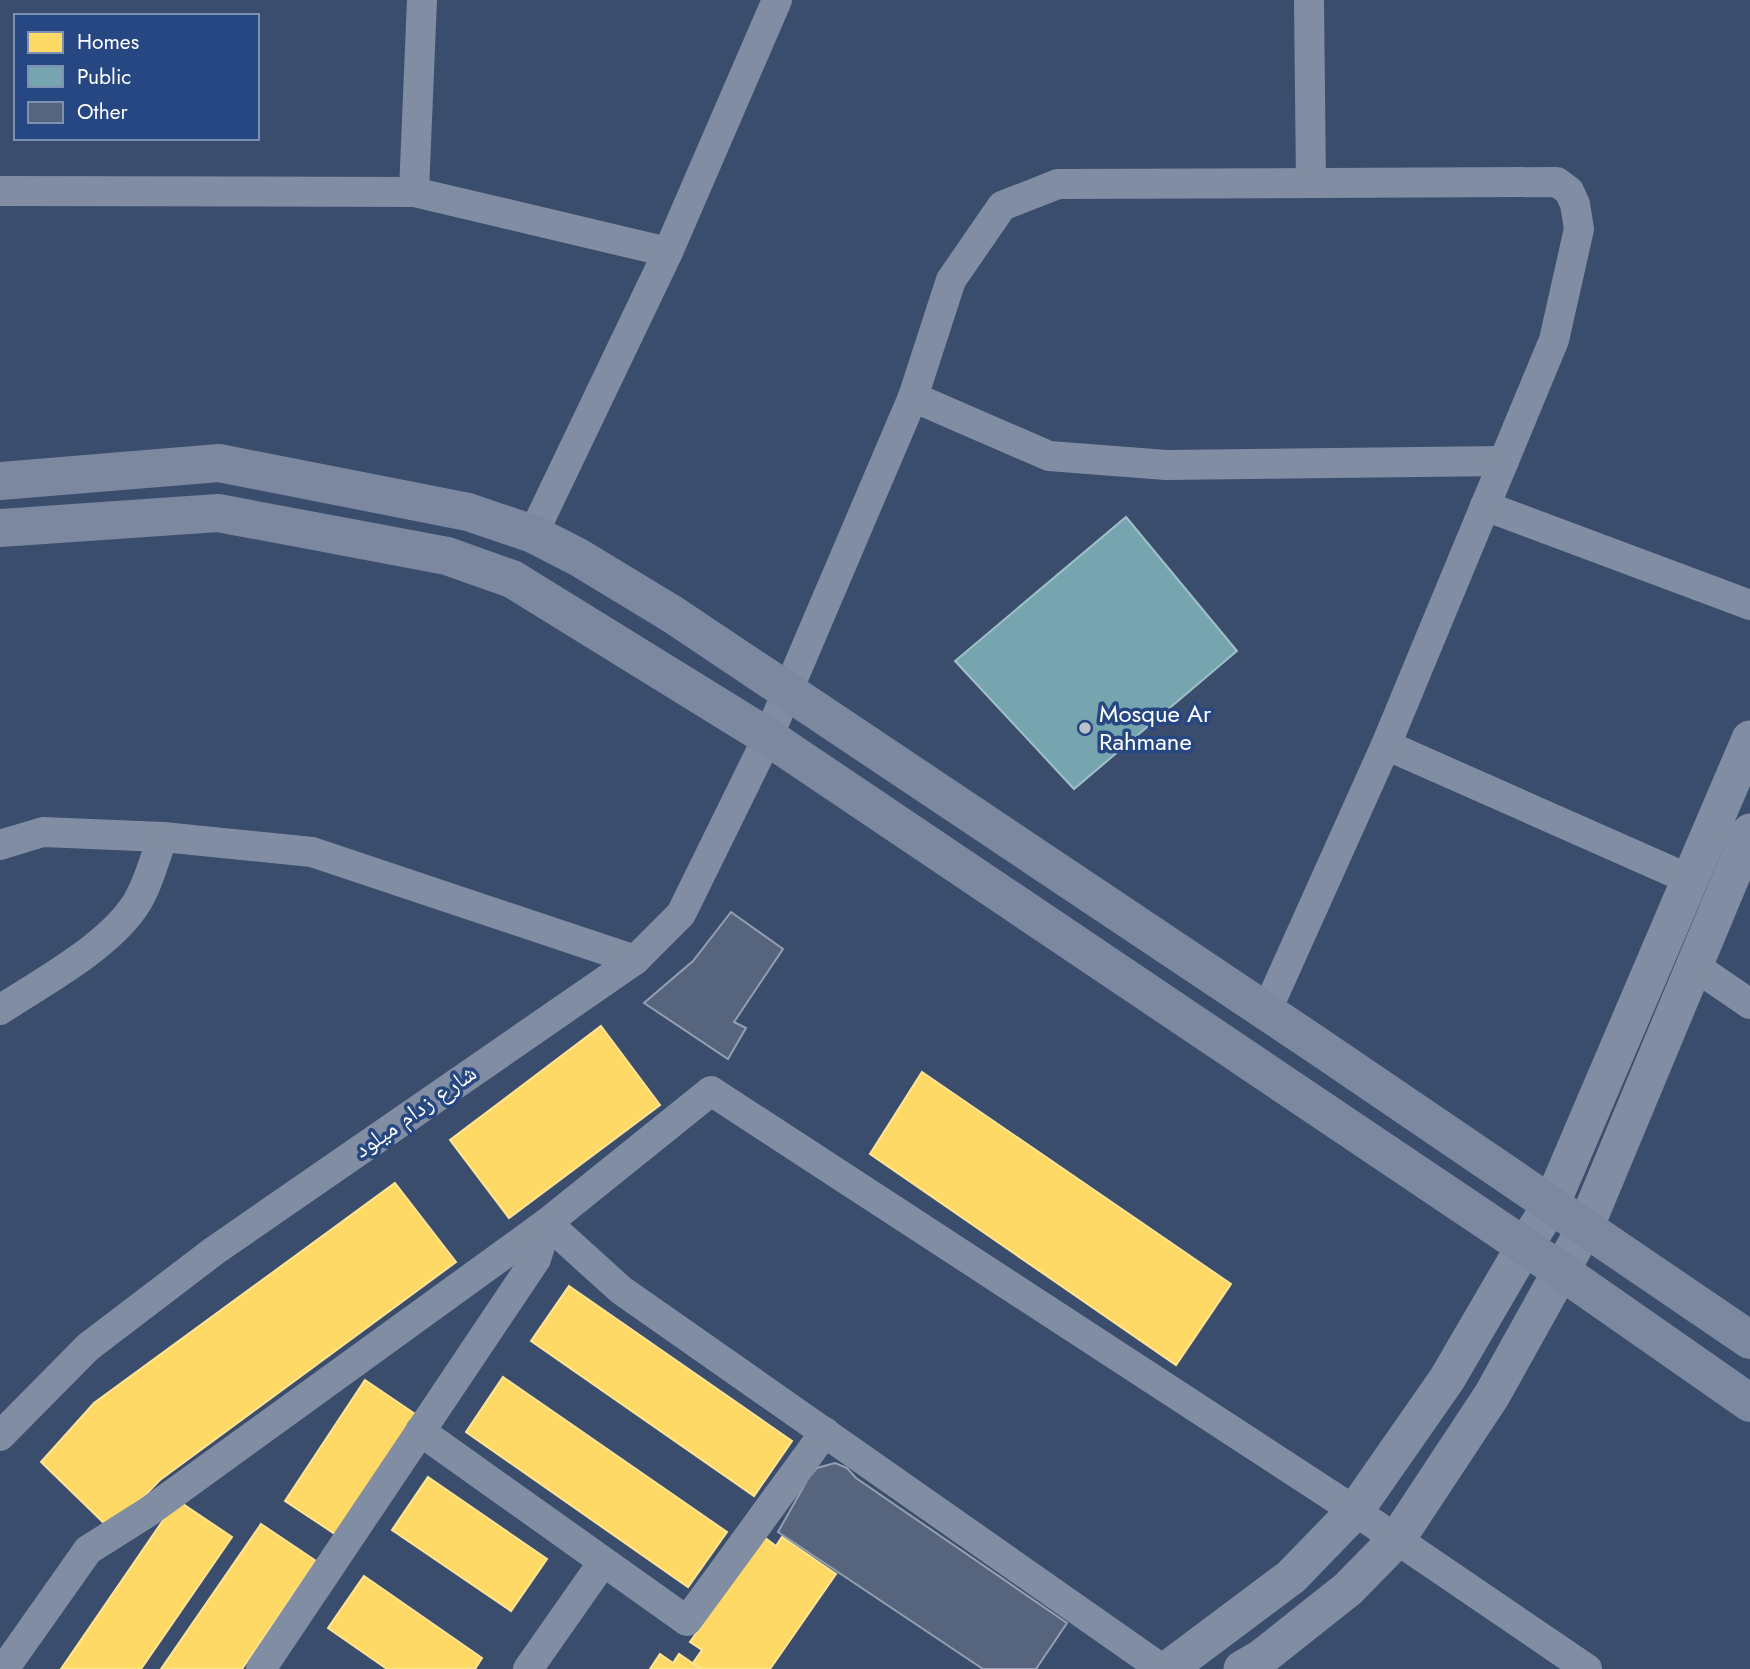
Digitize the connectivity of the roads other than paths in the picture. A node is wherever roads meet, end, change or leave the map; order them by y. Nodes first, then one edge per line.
1 (422, 0) edge
2 (777, 0) edge
3 (1309, 0) edge
4 (1311, 183) junction
5 (0, 191) edge
6 (414, 192) junction
7 (668, 252) junction
8 (913, 397) junction
9 (1504, 461) junction
10 (0, 481) edge
11 (1485, 506) junction
12 (0, 528) edge
13 (533, 534) junction
14 (1750, 606) edge
15 (787, 691) junction
16 (768, 737) junction
17 (1750, 739) edge
18 (1386, 745) junction
19 (1750, 832) edge
20 (163, 836) junction
21 (0, 845) edge
22 (1691, 880) junction
23 (635, 960) junction
24 (1693, 965) junction
25 (1750, 1004) edge
26 (0, 1010) edge
27 (1266, 1012) junction
28 (1552, 1205) junction
29 (547, 1223) junction
30 (1585, 1228) junction
31 (1524, 1247) junction
32 (1561, 1272) junction
33 (1750, 1340) edge
34 (1750, 1403) edge
35 (420, 1431) junction
36 (825, 1432) junction
37 (0, 1436) edge
38 (1355, 1511) junction
39 (1397, 1539) junction
40 (603, 1562) junction
41 (4, 1669) edge
42 (261, 1669) edge
43 (528, 1669) edge
44 (1162, 1669) edge
45 (1168, 1669) edge
46 (1242, 1669) edge
47 (1587, 1669) edge

1 - 6 street
2 - 7 street
3 - 4 street
4 - 8 street, شارع زدام ميلود
4 - 9 street, شارع زدام ميلود
5 - 6 street
6 - 7 street
7 - 13 street
8 - 9 street
8 - 15 street, شارع زدام ميلود
9 - 11 street, شارع زدام ميلود
10 - 13 main road
11 - 14 street
11 - 18 street, شارع زدام ميلود
12 - 16 main road
13 - 15 main road
15 - 16 street, شارع زدام ميلود
15 - 27 main road
16 - 23 street, شارع زدام ميلود
16 - 31 main road
17 - 22 street
18 - 22 street
18 - 27 street, شارع زدام ميلود
19 - 24 street
20 - 21 street
20 - 23 street
20 - 26 street
22 - 28 street
23 - 37 street, شارع زدام ميلود
24 - 25 street
24 - 30 street
27 - 28 main road
28 - 30 main road
28 - 31 street
29 - 35 street
29 - 36 street
29 - 38 street
29 - 41 street
30 - 32 street
30 - 33 main road
31 - 32 main road
31 - 38 street
32 - 34 main road
32 - 39 street
35 - 40 street
35 - 42 street
36 - 40 street
36 - 44 street
38 - 39 street
38 - 45 street
39 - 46 street
39 - 47 street
40 - 43 street

